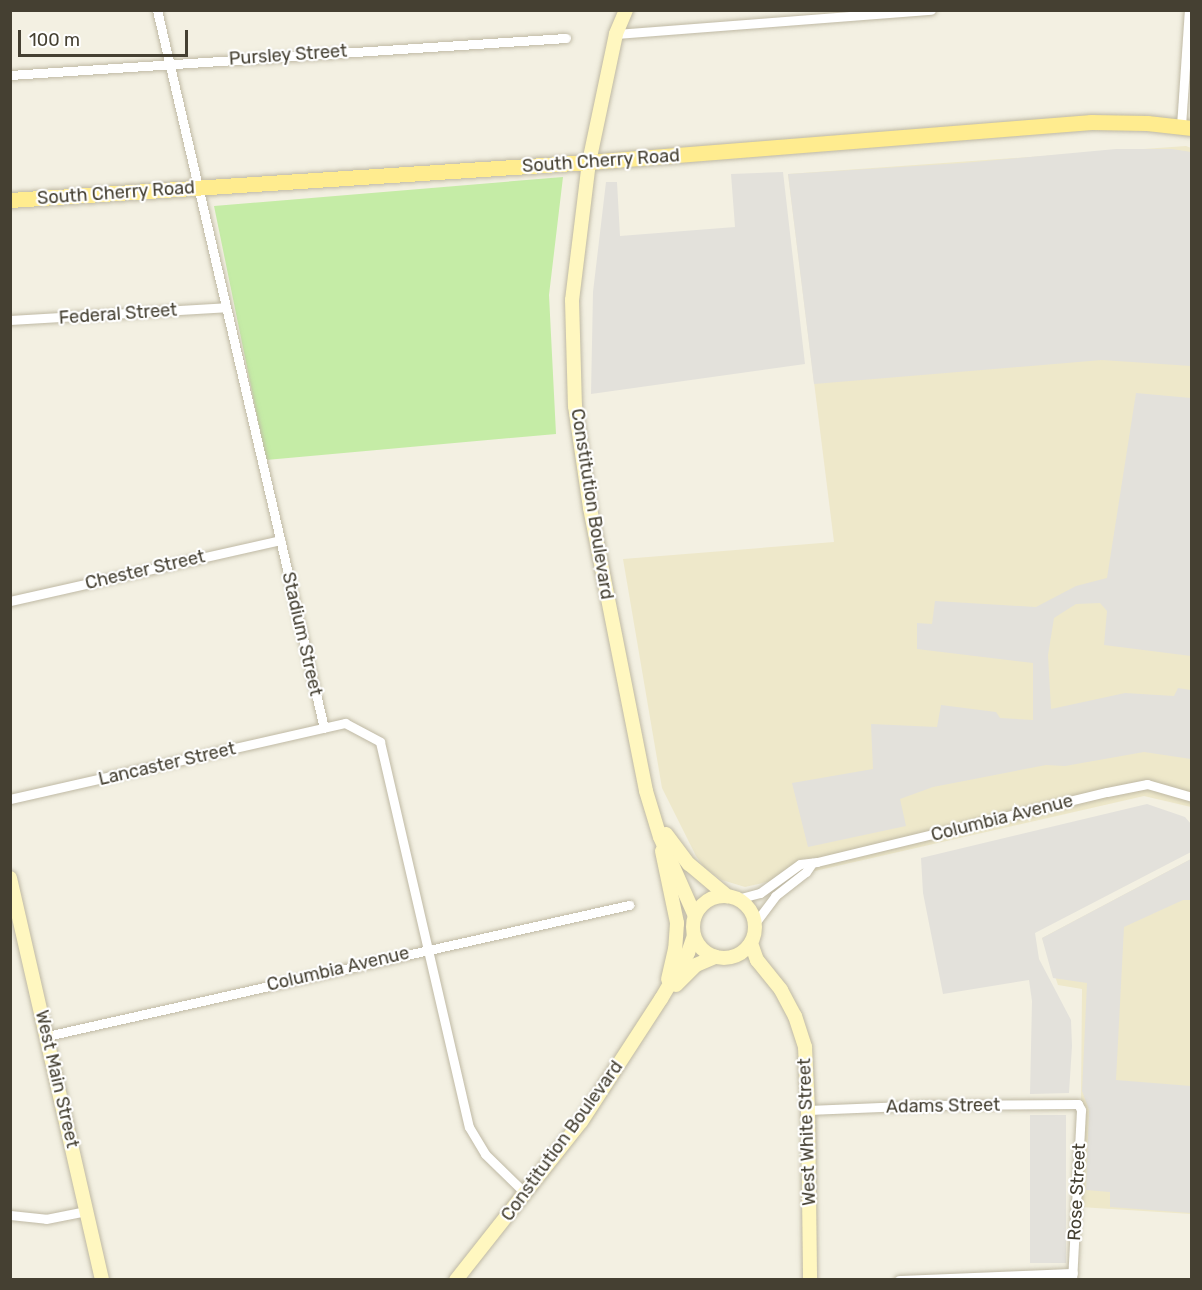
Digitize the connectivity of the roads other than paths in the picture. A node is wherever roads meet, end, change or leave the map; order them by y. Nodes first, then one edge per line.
1 (157, 10) edge
2 (626, 10) edge
3 (931, 10) edge
4 (1189, 10) edge
5 (616, 34) junction
6 (566, 38) dead end
7 (168, 63) junction
8 (10, 75) edge
9 (1186, 127) edge
10 (589, 162) junction
11 (197, 187) junction
12 (10, 200) edge
13 (226, 307) junction
14 (10, 320) edge
15 (280, 540) junction
16 (10, 601) edge
17 (324, 728) junction
18 (1191, 797) edge
19 (10, 799) edge
20 (655, 818) junction
21 (660, 837) junction
22 (812, 863) junction
23 (10, 878) edge
24 (732, 897) junction
25 (629, 905) dead end
26 (695, 916) junction
27 (755, 923) junction
28 (694, 936) junction
29 (751, 943) junction
30 (429, 948) junction
31 (715, 957) junction
32 (730, 957) junction
33 (781, 990) junction
34 (663, 996) junction
35 (47, 1036) junction
36 (1078, 1104) joint
37 (808, 1110) junction
38 (525, 1193) junction
39 (86, 1211) junction
40 (10, 1215) edge
41 (1072, 1276) edge
42 (102, 1280) edge
43 (456, 1280) edge
44 (810, 1280) edge
45 (899, 1280) edge

1 - 7 street, Stadium Street
2 - 5 street, Constitution Boulevard
3 - 5 street
4 - 9 street
5 - 10 street, Constitution Boulevard
6 - 7 street, Pursley Street
7 - 8 street, Pursley Street
7 - 11 street, Stadium Street
9 - 10 main road, South Cherry Road
10 - 11 main road, South Cherry Road
10 - 20 street, Constitution Boulevard
11 - 12 main road, South Cherry Road
11 - 13 street, Stadium Street
13 - 14 street, Federal Street
13 - 15 street, Stadium Street
15 - 16 street, Chester Street
15 - 17 street, Stadium Street
17 - 19 street, Lancaster Street
17 - 30 street
18 - 22 street, Columbia Avenue
20 - 21 street, Constitution Boulevard
20 - 24 street, Constitution Boulevard
21 - 26 street, Constitution Boulevard
21 - 34 street
22 - 24 street, Columbia Avenue
22 - 27 street
23 - 35 street, West Main Street
24 - 26 street
24 - 27 street, Constitution Boulevard
25 - 30 street, Columbia Avenue
26 - 28 street, Constitution Boulevard
27 - 29 street
28 - 31 street
28 - 34 street, Constitution Boulevard
29 - 32 street
29 - 33 street, West White Street
30 - 35 street, Columbia Avenue
30 - 38 street
31 - 32 street, Constitution Boulevard
31 - 34 street, Constitution Boulevard
32 - 33 street, West White Street
33 - 37 street, West White Street
34 - 38 street, Constitution Boulevard
35 - 39 street, West Main Street
36 - 37 street, Adams Street
36 - 41 street, Rose Street
37 - 44 street, West White Street
38 - 43 street, Constitution Boulevard
39 - 40 street
39 - 42 street, West Main Street
41 - 45 street

